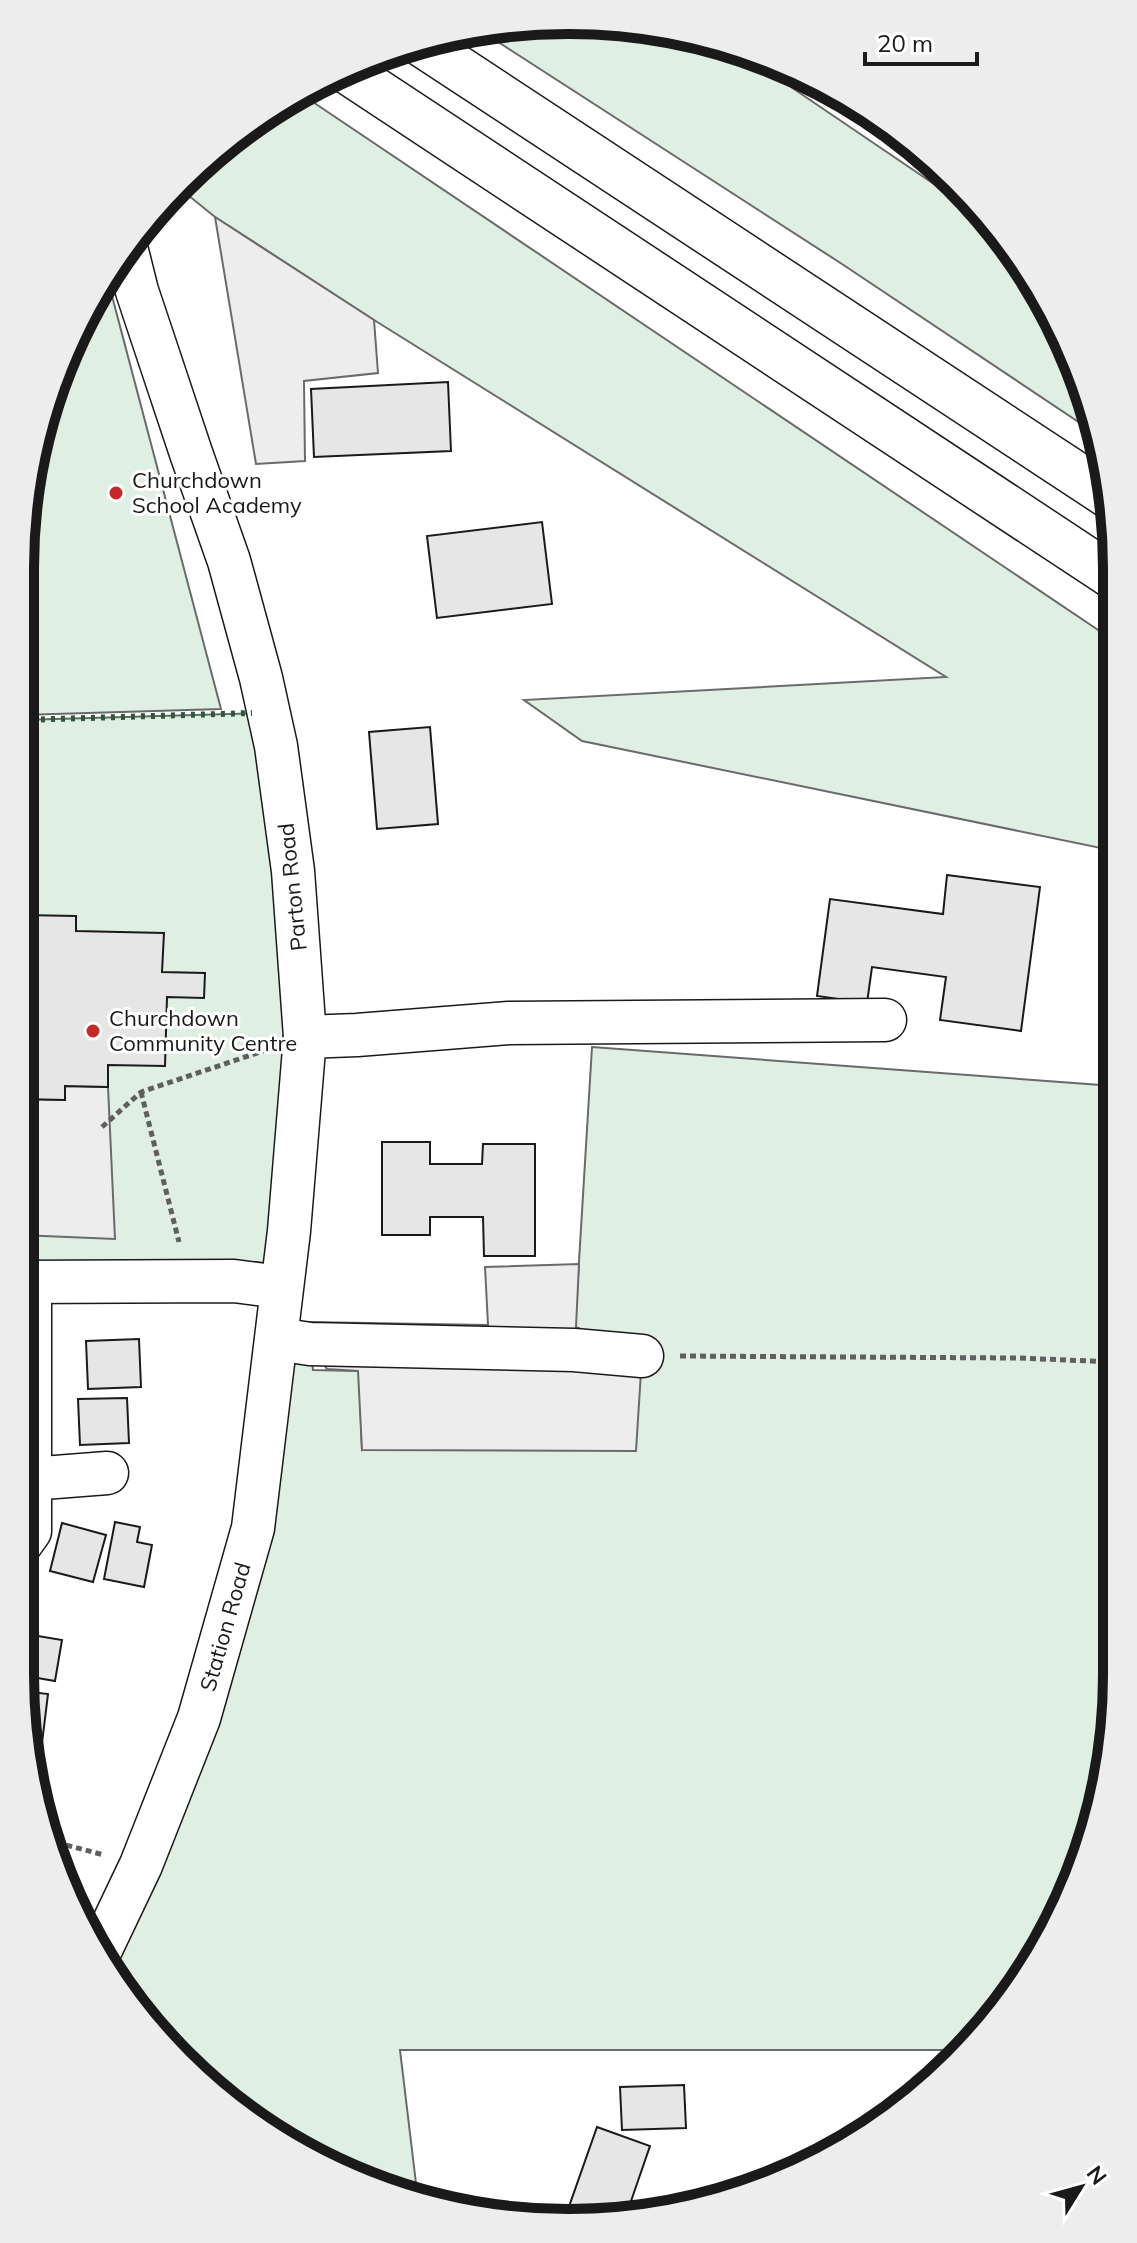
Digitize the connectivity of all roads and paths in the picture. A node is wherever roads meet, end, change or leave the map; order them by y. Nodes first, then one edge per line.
1 (433, 51) edge
2 (357, 78) edge
3 (130, 263) edge
4 (1096, 488) edge
5 (1103, 570) edge
6 (885, 1020) dead end
7 (305, 1037) junction
8 (141, 1092) junction
9 (102, 1127) dead end
10 (189, 1281) junction
11 (34, 1282) edge
12 (281, 1287) junction
13 (277, 1339) junction
14 (642, 1356) joint
15 (1103, 1362) edge
16 (107, 1473) dead end
17 (34, 1479) edge
18 (61, 1844) edge
19 (141, 1865) junction
20 (105, 1940) edge

1 - 4 highway
2 - 5 highway
3 - 7 street, Parton Road
6 - 7 street
7 - 8 path
7 - 12 street, Parton Road
8 - 9 path
8 - 10 path
10 - 11 street
10 - 12 street
12 - 13 street, Station Road
13 - 14 street
13 - 19 street, Station Road
14 - 15 path
16 - 17 street
18 - 19 path
19 - 20 street, Station Road

